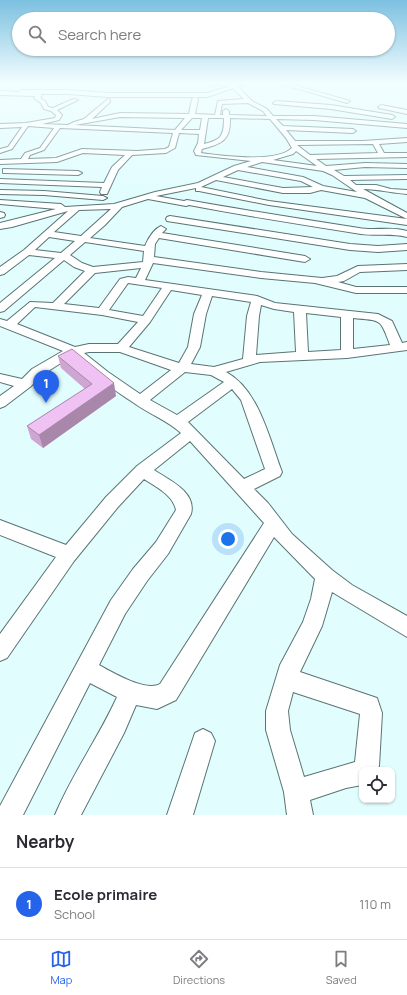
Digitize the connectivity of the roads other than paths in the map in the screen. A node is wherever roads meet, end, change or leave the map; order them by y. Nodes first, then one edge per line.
1 (14, 121) edge
2 (46, 121) edge
3 (81, 121) edge
4 (113, 121) edge
5 (155, 121) edge
6 (164, 121) edge
7 (186, 121) edge
8 (204, 121) edge
9 (224, 121) edge
10 (274, 121) edge
11 (353, 121) edge
12 (127, 122) joint
13 (158, 122) junction
14 (28, 125) junction
15 (0, 126) edge
16 (11, 126) junction
17 (59, 126) junction
18 (407, 126) edge
19 (69, 127) junction
20 (280, 128) junction
21 (100, 129) junction
22 (330, 130) junction
23 (177, 132) junction
24 (202, 132) junction
25 (363, 132) dead end
26 (399, 134) dead end
27 (407, 134) edge
28 (120, 136) junction
29 (92, 138) dead end
30 (407, 140) edge
31 (391, 141) junction
32 (330, 142) junction
33 (375, 142) junction
34 (88, 144) dead end
35 (294, 145) junction
36 (200, 146) junction
37 (407, 146) edge
38 (144, 147) junction
39 (0, 150) edge
40 (82, 151) junction
41 (108, 152) junction
42 (130, 153) junction
43 (382, 155) junction
44 (407, 155) edge
45 (308, 157) junction
46 (62, 158) junction
47 (262, 160) junction
48 (0, 162) edge
49 (11, 162) junction
50 (23, 162) junction
51 (407, 166) edge
52 (237, 168) junction
53 (327, 169) junction
54 (1, 173) edge
55 (64, 173) junction
56 (78, 173) dead end
57 (407, 177) edge
58 (215, 178) junction
59 (343, 178) junction
60 (0, 181) edge
61 (108, 184) junction
62 (199, 187) junction
63 (354, 187) junction
64 (321, 188) junction
65 (0, 192) edge
66 (407, 192) edge
67 (367, 196) junction
68 (142, 197) junction
69 (100, 198) junction
70 (0, 202) edge
71 (186, 203) junction
72 (119, 205) junction
73 (93, 207) junction
74 (73, 208) junction
75 (391, 209) junction
76 (407, 209) edge
77 (407, 216) edge
78 (170, 219) junction
79 (407, 222) edge
80 (5, 226) edge
81 (47, 234) junction
82 (407, 234) edge
83 (0, 235) edge
84 (156, 235) junction
85 (82, 240) junction
86 (407, 247) edge
87 (27, 252) junction
88 (64, 256) junction
89 (149, 258) junction
90 (304, 259) dead end
91 (5, 265) edge
92 (407, 267) edge
93 (92, 270) junction
94 (0, 272) edge
95 (315, 280) junction
96 (139, 282) junction
97 (168, 287) junction
98 (407, 290) edge
99 (208, 293) junction
100 (0, 296) edge
101 (13, 299) junction
102 (257, 299) junction
103 (56, 306) junction
104 (300, 308) junction
105 (0, 310) edge
106 (102, 312) junction
107 (347, 314) junction
108 (146, 320) junction
109 (5, 324) edge
110 (402, 347) edge
111 (121, 348) junction
112 (74, 351) junction
113 (347, 354) junction
114 (302, 356) junction
115 (249, 361) junction
116 (183, 368) junction
117 (214, 371) junction
118 (0, 378) edge
119 (233, 382) junction
120 (25, 384) junction
121 (140, 401) junction
122 (0, 403) edge
123 (178, 422) junction
124 (190, 433) junction
125 (143, 470) junction
126 (242, 487) junction
127 (274, 523) junction
128 (0, 527) edge
129 (68, 555) junction
130 (325, 576) junction
131 (407, 627) edge
132 (0, 651) edge
133 (86, 669) junction
134 (287, 679) junction
135 (131, 691) junction
136 (203, 741) dead end
137 (366, 767) edge
138 (359, 774) edge
139 (296, 792) junction
140 (9, 815) edge
141 (68, 815) edge
142 (180, 815) edge
143 (300, 815) edge

1 - 16 street
2 - 14 street
3 - 19 street
4 - 12 street
5 - 13 street
6 - 13 street
7 - 23 street
8 - 24 street
9 - 36 street
10 - 20 street
11 - 18 street
12 - 28 street
13 - 23 street
13 - 28 street
13 - 38 street
14 - 16 street
14 - 17 street
14 - 39 street
15 - 16 street
17 - 19 street
17 - 50 street
19 - 21 street
20 - 22 street
20 - 35 street
21 - 28 street
21 - 29 street
22 - 25 street
22 - 32 street
23 - 24 street
23 - 38 street
24 - 36 street
26 - 27 street
28 - 41 street
30 - 31 street
31 - 33 street
31 - 37 street
32 - 33 street
32 - 35 street
33 - 43 street
34 - 40 street
35 - 45 street
35 - 47 street
36 - 47 street
38 - 42 street
40 - 41 street
40 - 46 street
41 - 42 street
42 - 61 street
43 - 44 street
43 - 45 street
45 - 53 street
46 - 50 street
46 - 55 street
47 - 52 street
47 - 53 street
48 - 49 street
49 - 50 street
49 - 54 street
51 - 53 street
52 - 58 street
52 - 64 street
53 - 59 street
54 - 55 street
55 - 56 street
57 - 59 street
58 - 62 street
58 - 64 street
59 - 63 street
60 - 61 street
61 - 69 street
62 - 68 street
62 - 71 street
62 - 79 street
63 - 66 street
63 - 67 street
64 - 67 street
65 - 69 street
67 - 75 street
68 - 69 street
68 - 71 street
68 - 72 street
69 - 73 street
70 - 74 street
71 - 78 street
71 - 82 street
72 - 73 street
72 - 85 street
73 - 74 street
74 - 80 street
74 - 81 street
75 - 76 street
75 - 77 street
78 - 84 street
78 - 86 street
80 - 83 street
81 - 85 street
81 - 87 street
84 - 89 street
84 - 90 street
85 - 88 street
85 - 89 street
87 - 88 street
87 - 91 street
88 - 93 street
88 - 101 street
89 - 93 street
89 - 95 street
89 - 96 street
91 - 94 street
92 - 95 street
93 - 103 street
95 - 98 street
96 - 97 street
96 - 106 street
97 - 99 street
97 - 108 street
99 - 102 street
99 - 116 street
100 - 101 street
101 - 105 street
102 - 104 street
102 - 115 street
103 - 106 street
103 - 109 street
104 - 107 street
104 - 114 street
106 - 108 street
107 - 110 street
107 - 113 street
108 - 111 street
109 - 112 street
110 - 113 street
111 - 112 street
111 - 116 street
112 - 120 street
112 - 121 street
113 - 114 street
114 - 115 street
115 - 117 street
116 - 117 street
116 - 121 street
117 - 119 street
118 - 120 street
119 - 123 street
119 - 126 street
120 - 122 street
121 - 123 street
123 - 124 street
124 - 125 street
124 - 126 street
125 - 129 street
125 - 133 street
126 - 127 street
127 - 130 street
127 - 135 street
128 - 129 street
129 - 132 street
130 - 131 street
130 - 134 street
133 - 135 street
133 - 140 street
134 - 137 street
134 - 139 street
135 - 141 street
136 - 142 street
138 - 139 street
139 - 143 street

